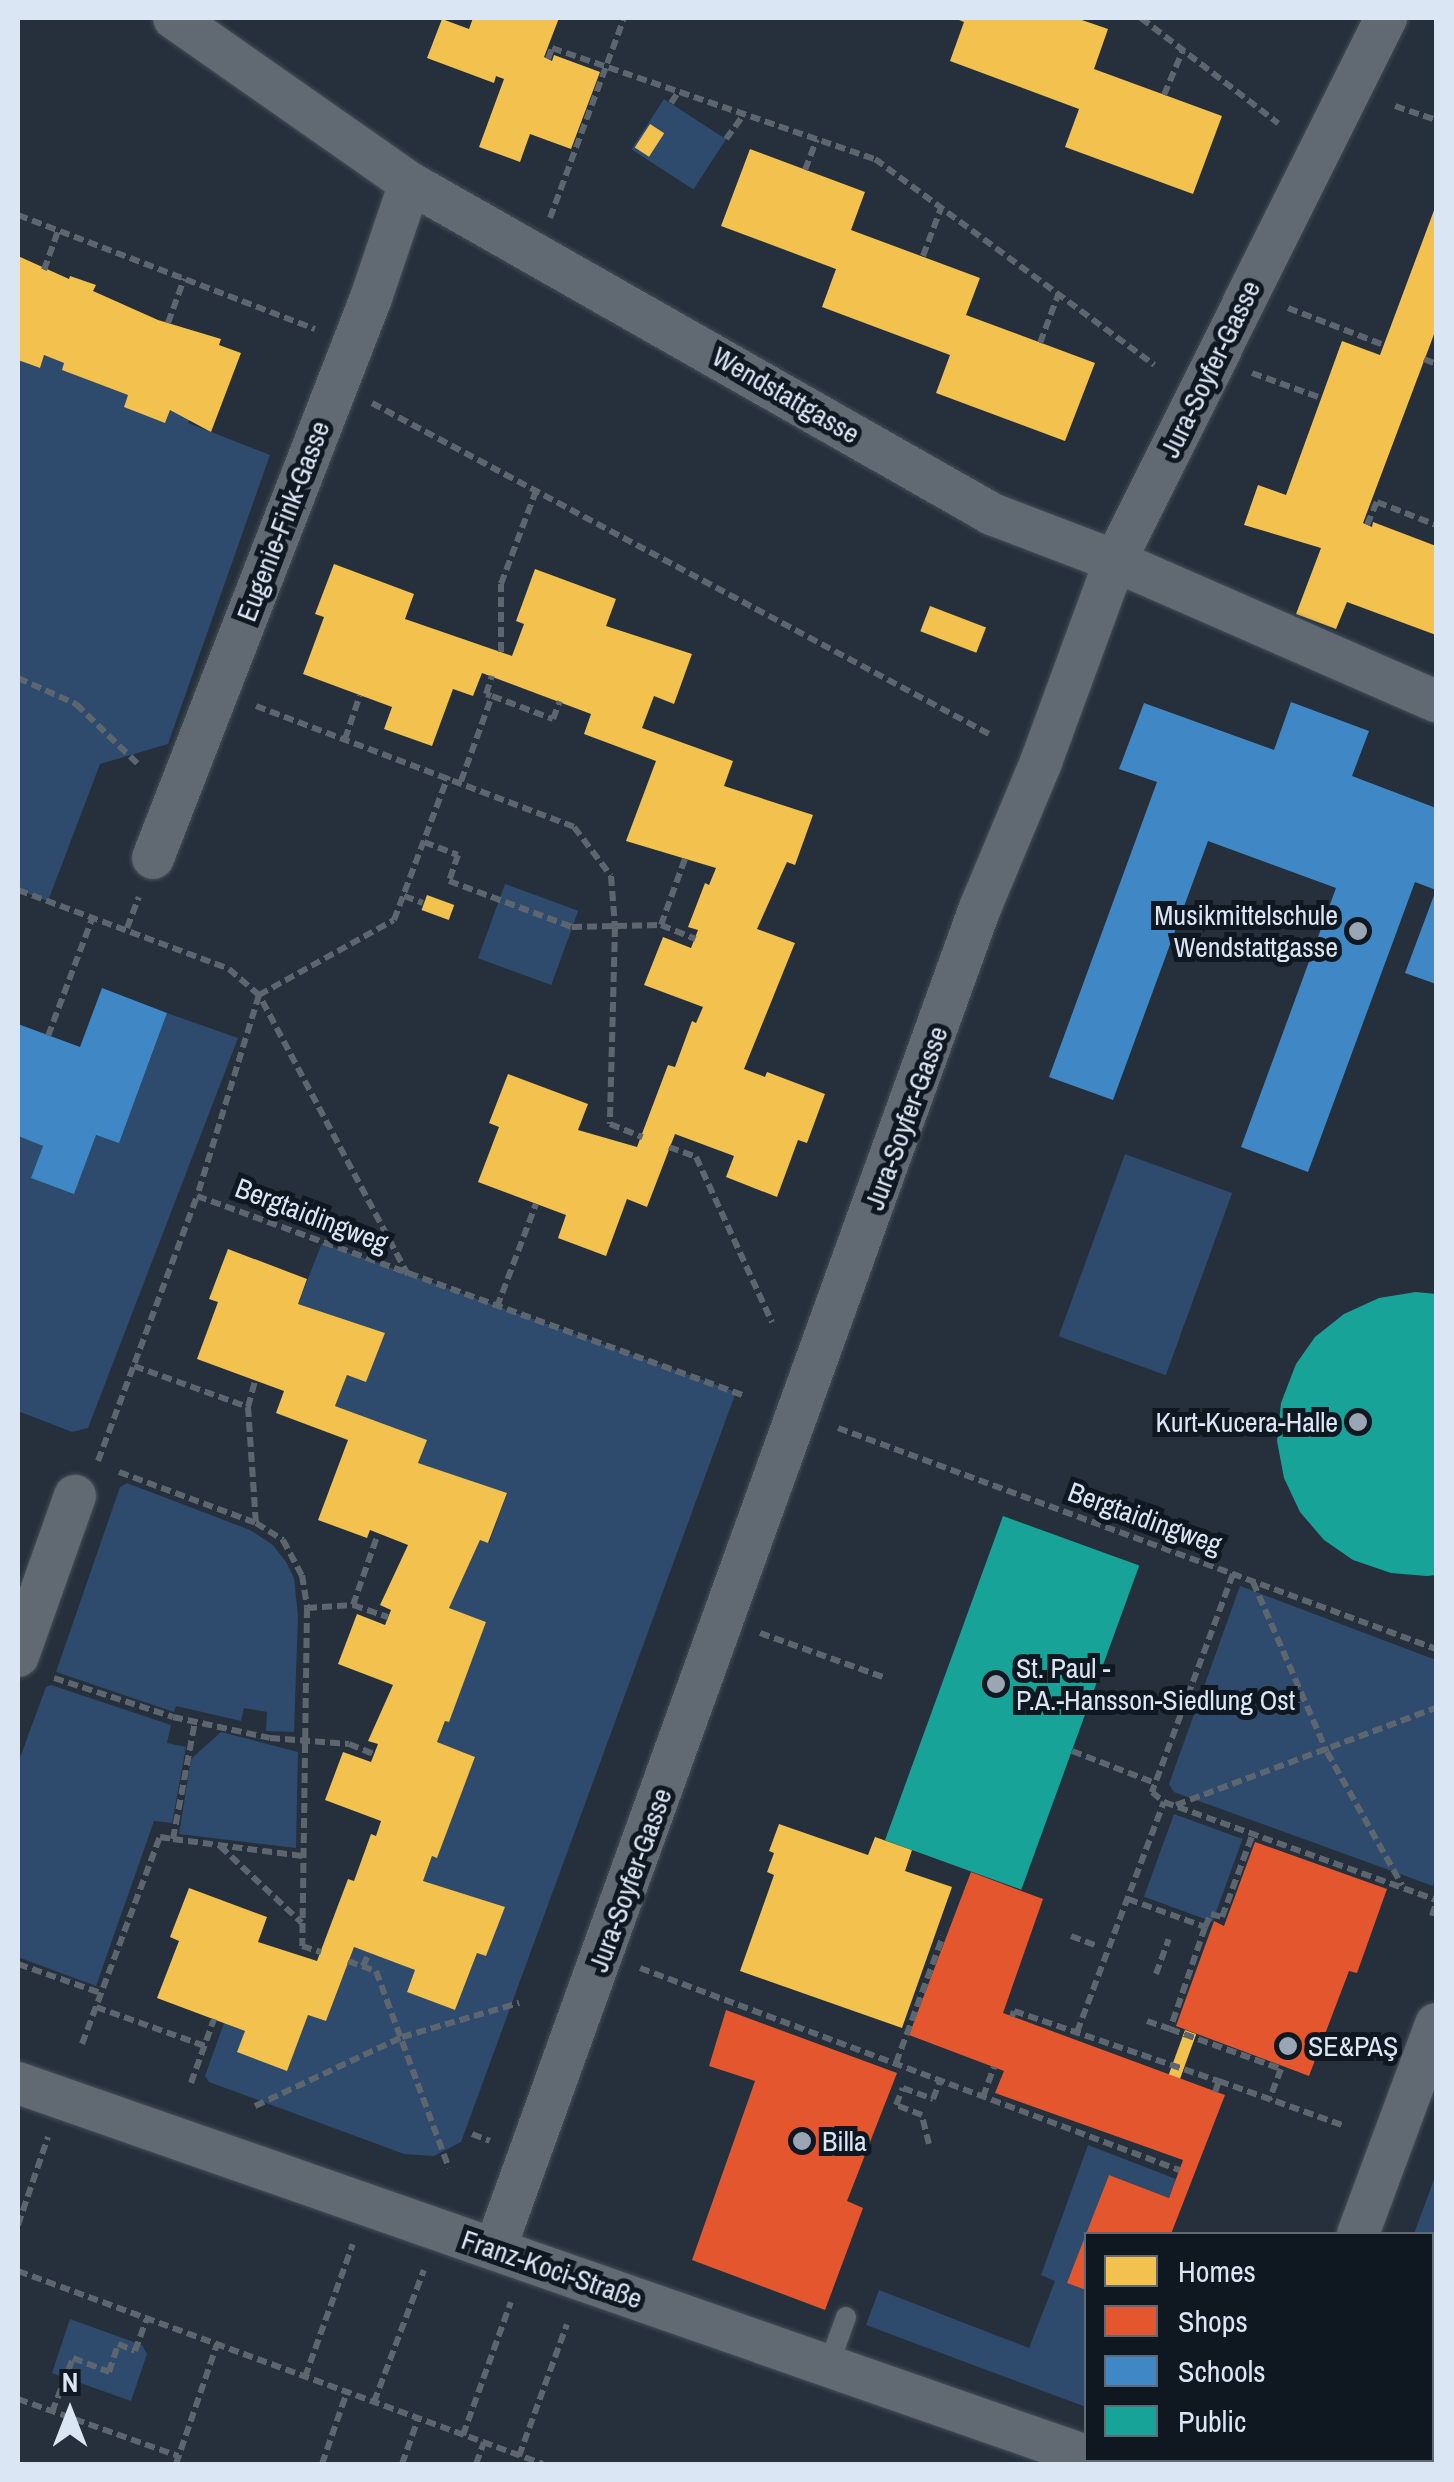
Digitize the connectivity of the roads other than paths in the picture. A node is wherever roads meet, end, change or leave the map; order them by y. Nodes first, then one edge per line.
1 (1386, 18) edge
2 (195, 23) edge
3 (410, 183) junction
4 (1115, 561) junction
5 (1436, 701) edge
6 (153, 858) dead end
7 (75, 1496) road end
8 (30, 1665) edge
9 (1436, 2024) edge
10 (18, 2082) edge
11 (1359, 2232) edge
12 (495, 2249) junction
13 (846, 2317) dead end
14 (828, 2366) junction
15 (1084, 2455) edge

1 - 4 street, Jura-Soyfer-Gasse
2 - 3 street, Wendstattgasse
3 - 4 street, Wendstattgasse
3 - 6 street, Eugenie-Fink-Gasse
4 - 5 street, Wendstattgasse
4 - 12 street, Jura-Soyfer-Gasse
7 - 8 street
9 - 11 street
10 - 12 street, Franz-Koci-Straße
12 - 14 street, Franz-Koci-Straße
13 - 14 lane
14 - 15 street, Franz-Koci-Straße

